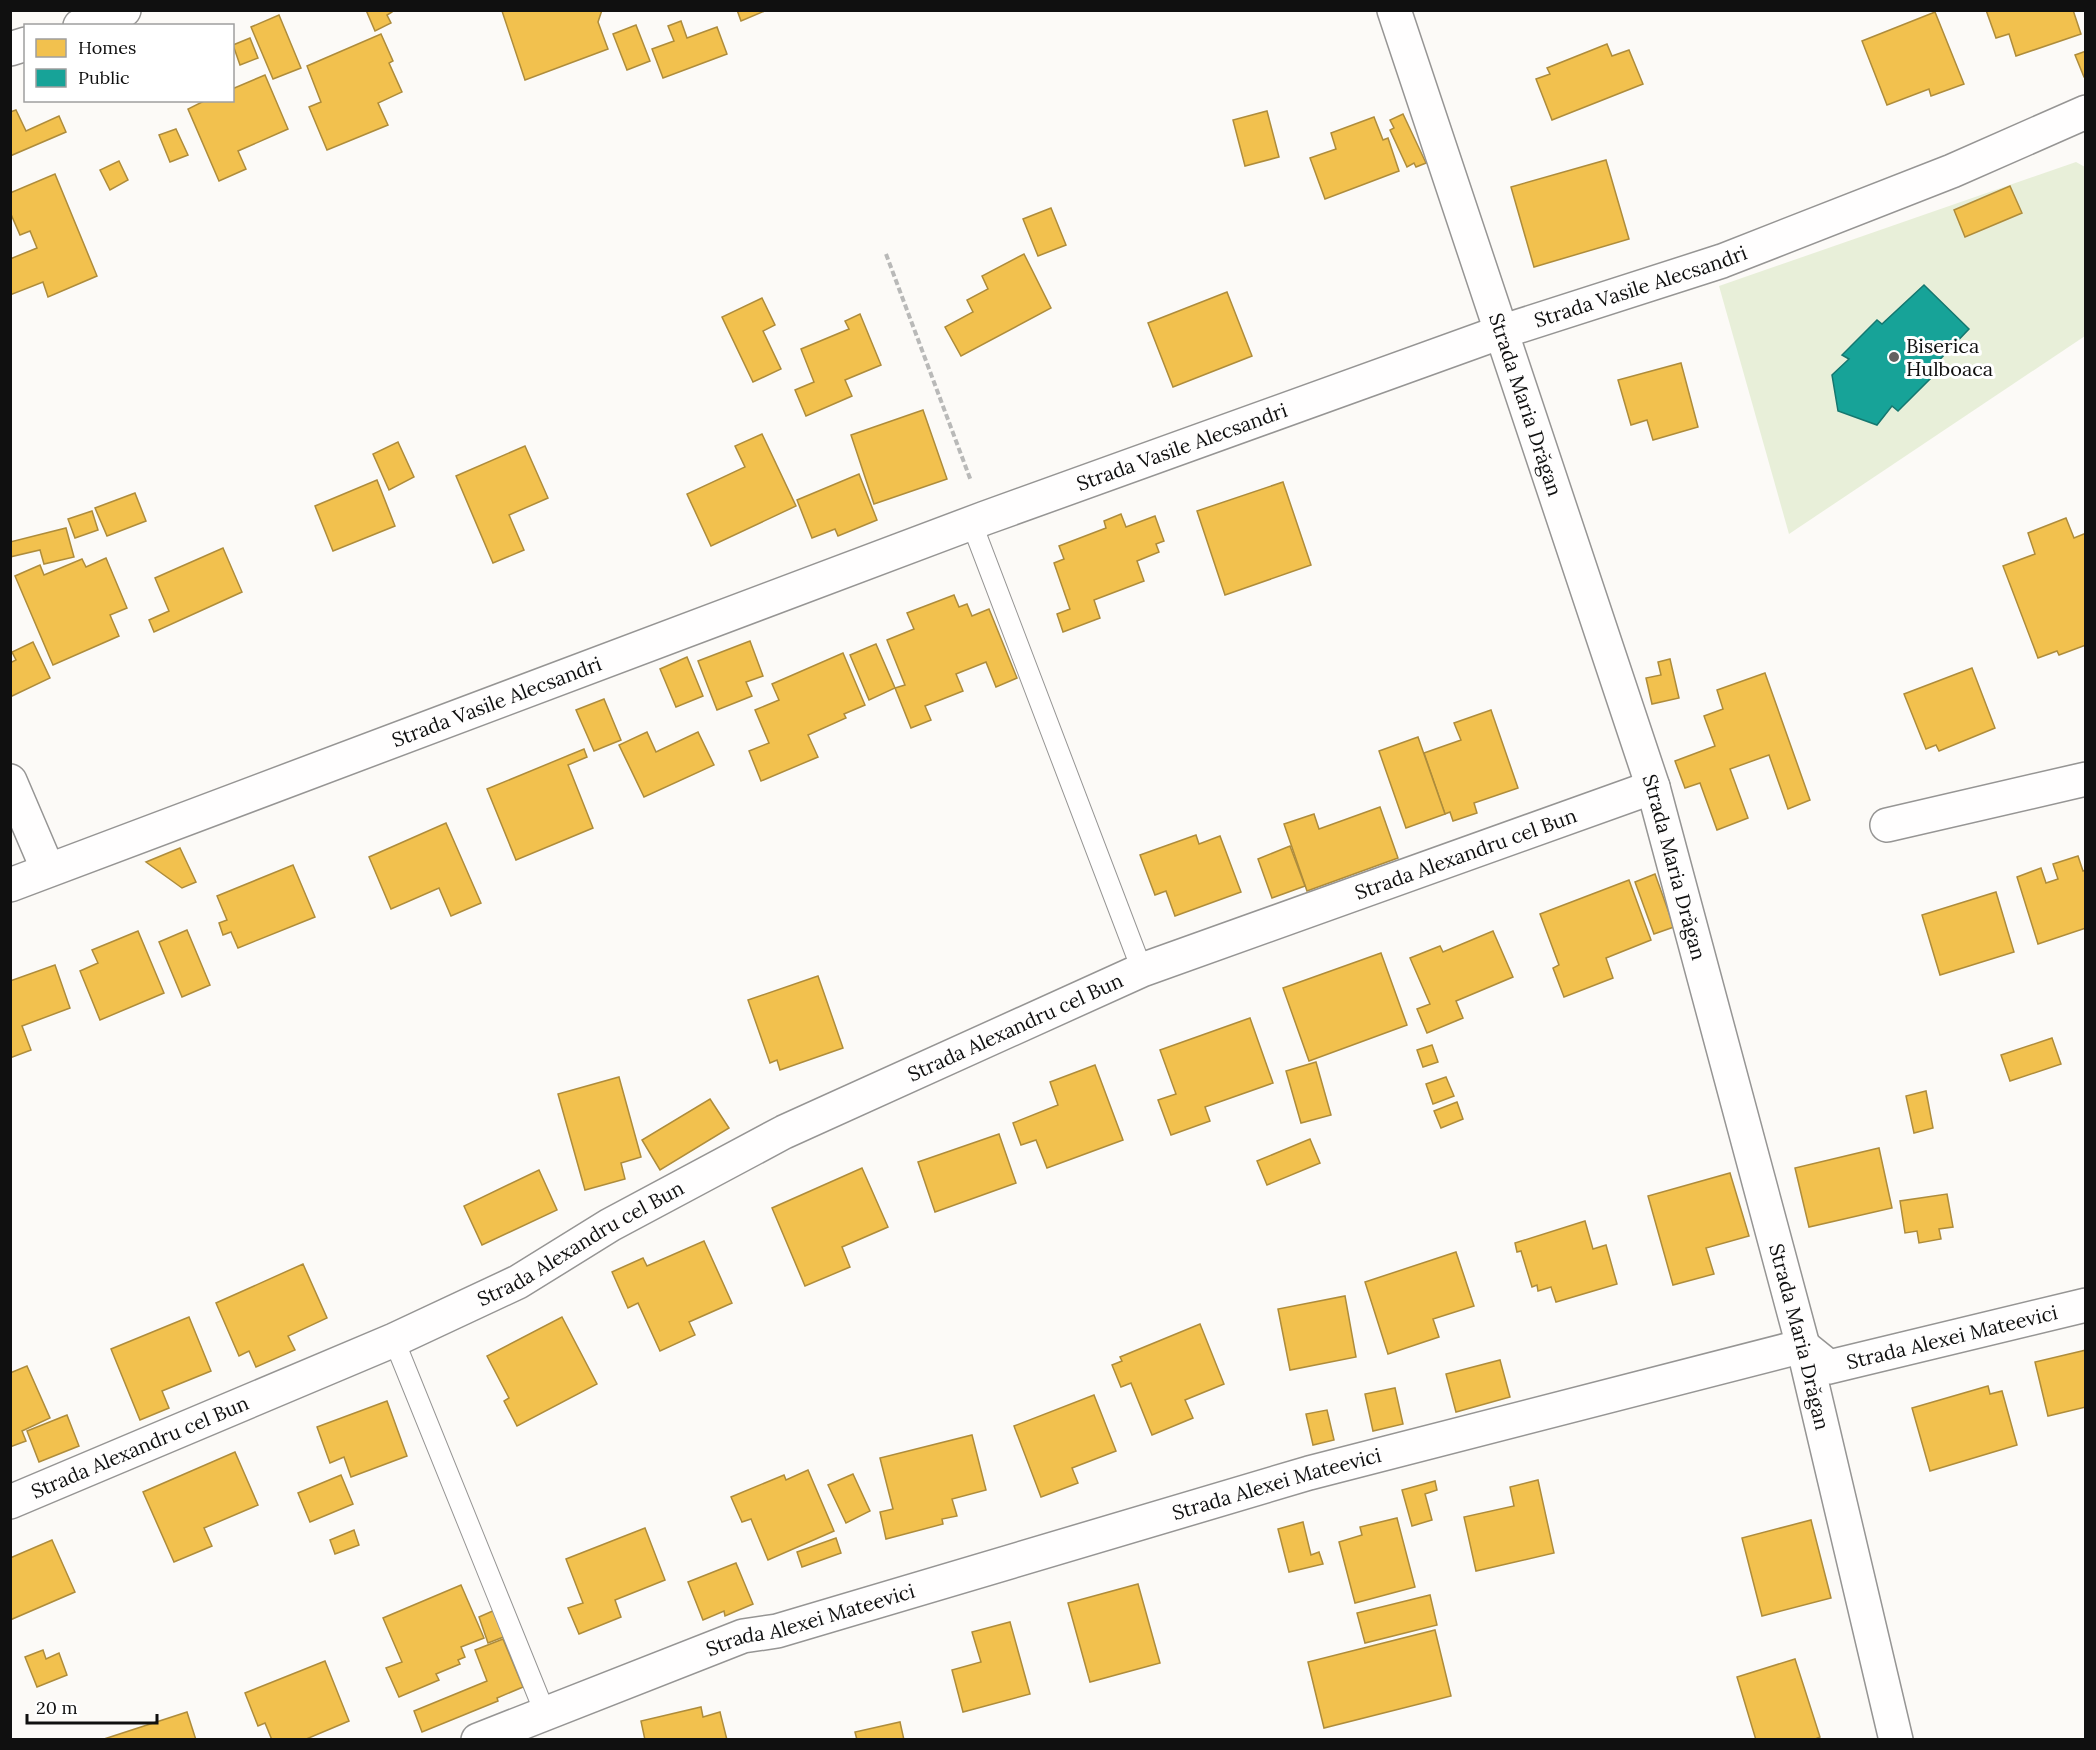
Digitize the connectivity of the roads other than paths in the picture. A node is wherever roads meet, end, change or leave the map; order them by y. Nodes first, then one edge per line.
1 (124, 10) edge
2 (1394, 10) edge
3 (86, 24) edge
4 (2085, 111) edge
5 (1501, 332) junction
6 (979, 521) junction
7 (2085, 779) edge
8 (10, 781) edge
9 (1653, 788) junction
10 (1887, 825) dead end
11 (48, 870) junction
12 (10, 885) edge
13 (1142, 970) junction
14 (2085, 1305) edge
15 (394, 1340) junction
16 (1803, 1346) junction
17 (10, 1502) edge
18 (545, 1713) junction
19 (478, 1740) edge
20 (1896, 1740) edge

1 - 3 street
2 - 5 street, Strada Maria Drăgan
4 - 5 street, Strada Vasile Alecsandri
5 - 6 street, Strada Vasile Alecsandri
5 - 9 street, Strada Maria Drăgan
6 - 11 street, Strada Vasile Alecsandri
6 - 13 lane, Strada Alexandru cel Bun
7 - 10 street
8 - 11 street
9 - 13 street, Strada Alexandru cel Bun
9 - 16 street, Strada Maria Drăgan
11 - 12 street, Strada Vasile Alecsandri
13 - 15 street, Strada Alexandru cel Bun
14 - 16 street, Strada Alexei Mateevici
15 - 17 street, Strada Alexandru cel Bun
15 - 18 lane
16 - 18 street, Strada Alexei Mateevici
16 - 20 street, Strada Maria Drăgan
18 - 19 street, Strada Alexei Mateevici

